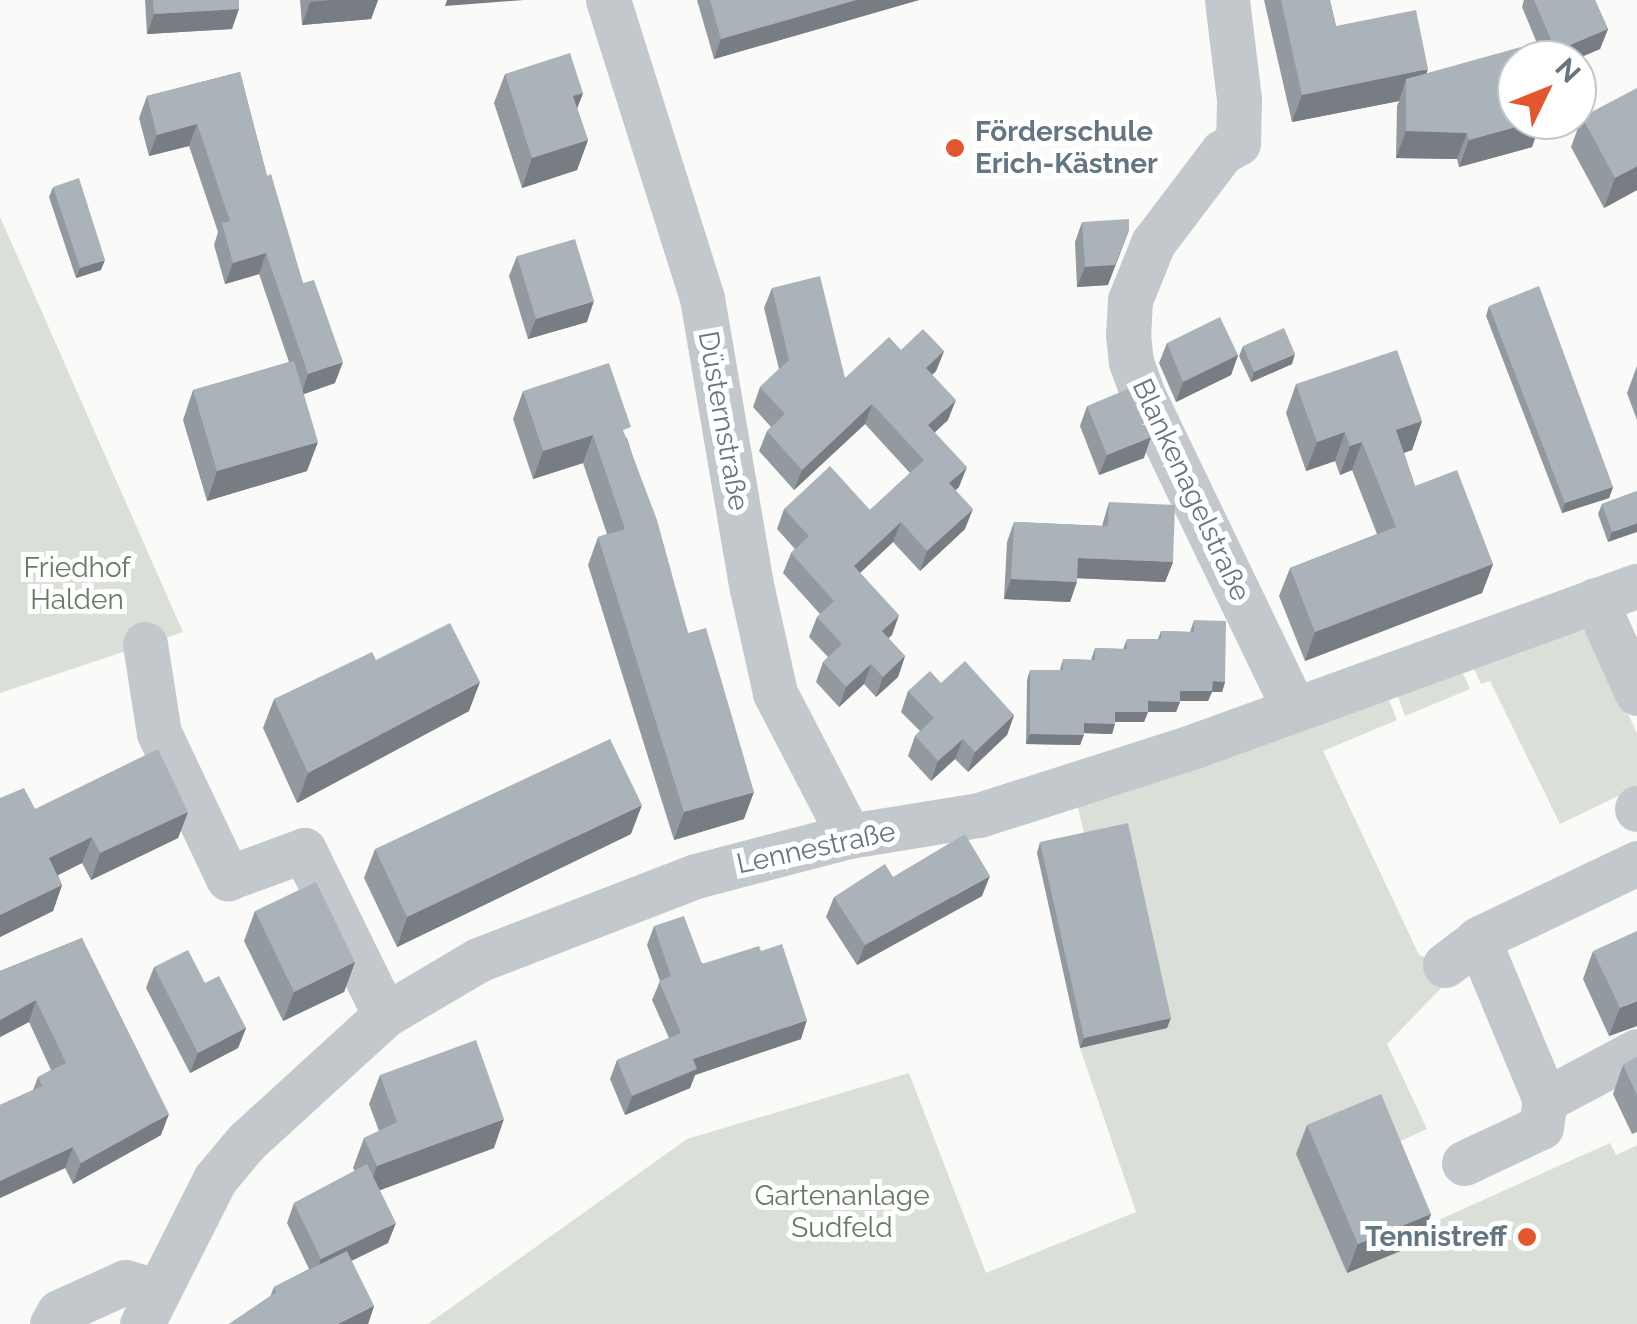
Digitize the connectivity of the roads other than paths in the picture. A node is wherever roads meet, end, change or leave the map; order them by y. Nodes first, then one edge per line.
1 (608, 0) edge
2 (1227, 0) edge
3 (1637, 586) edge
4 (1594, 600) junction
5 (145, 644) dead end
6 (1637, 693) edge
7 (1294, 708) junction
8 (849, 836) junction
9 (1637, 863) edge
10 (385, 1016) junction
11 (1637, 1051) edge
12 (1545, 1100) junction
13 (1464, 1163) dead end
14 (150, 1308) edge
15 (52, 1324) edge

1 - 8 street, Düsternstraße
2 - 7 street, Blankenagelstraße
3 - 4 street, Lennestraße
4 - 6 street
4 - 7 street, Lennestraße
5 - 10 street
7 - 8 street, Lennestraße
8 - 10 street, Lennestraße
9 - 12 street
10 - 14 street, Lennestraße
11 - 12 street
12 - 13 street
14 - 15 street

